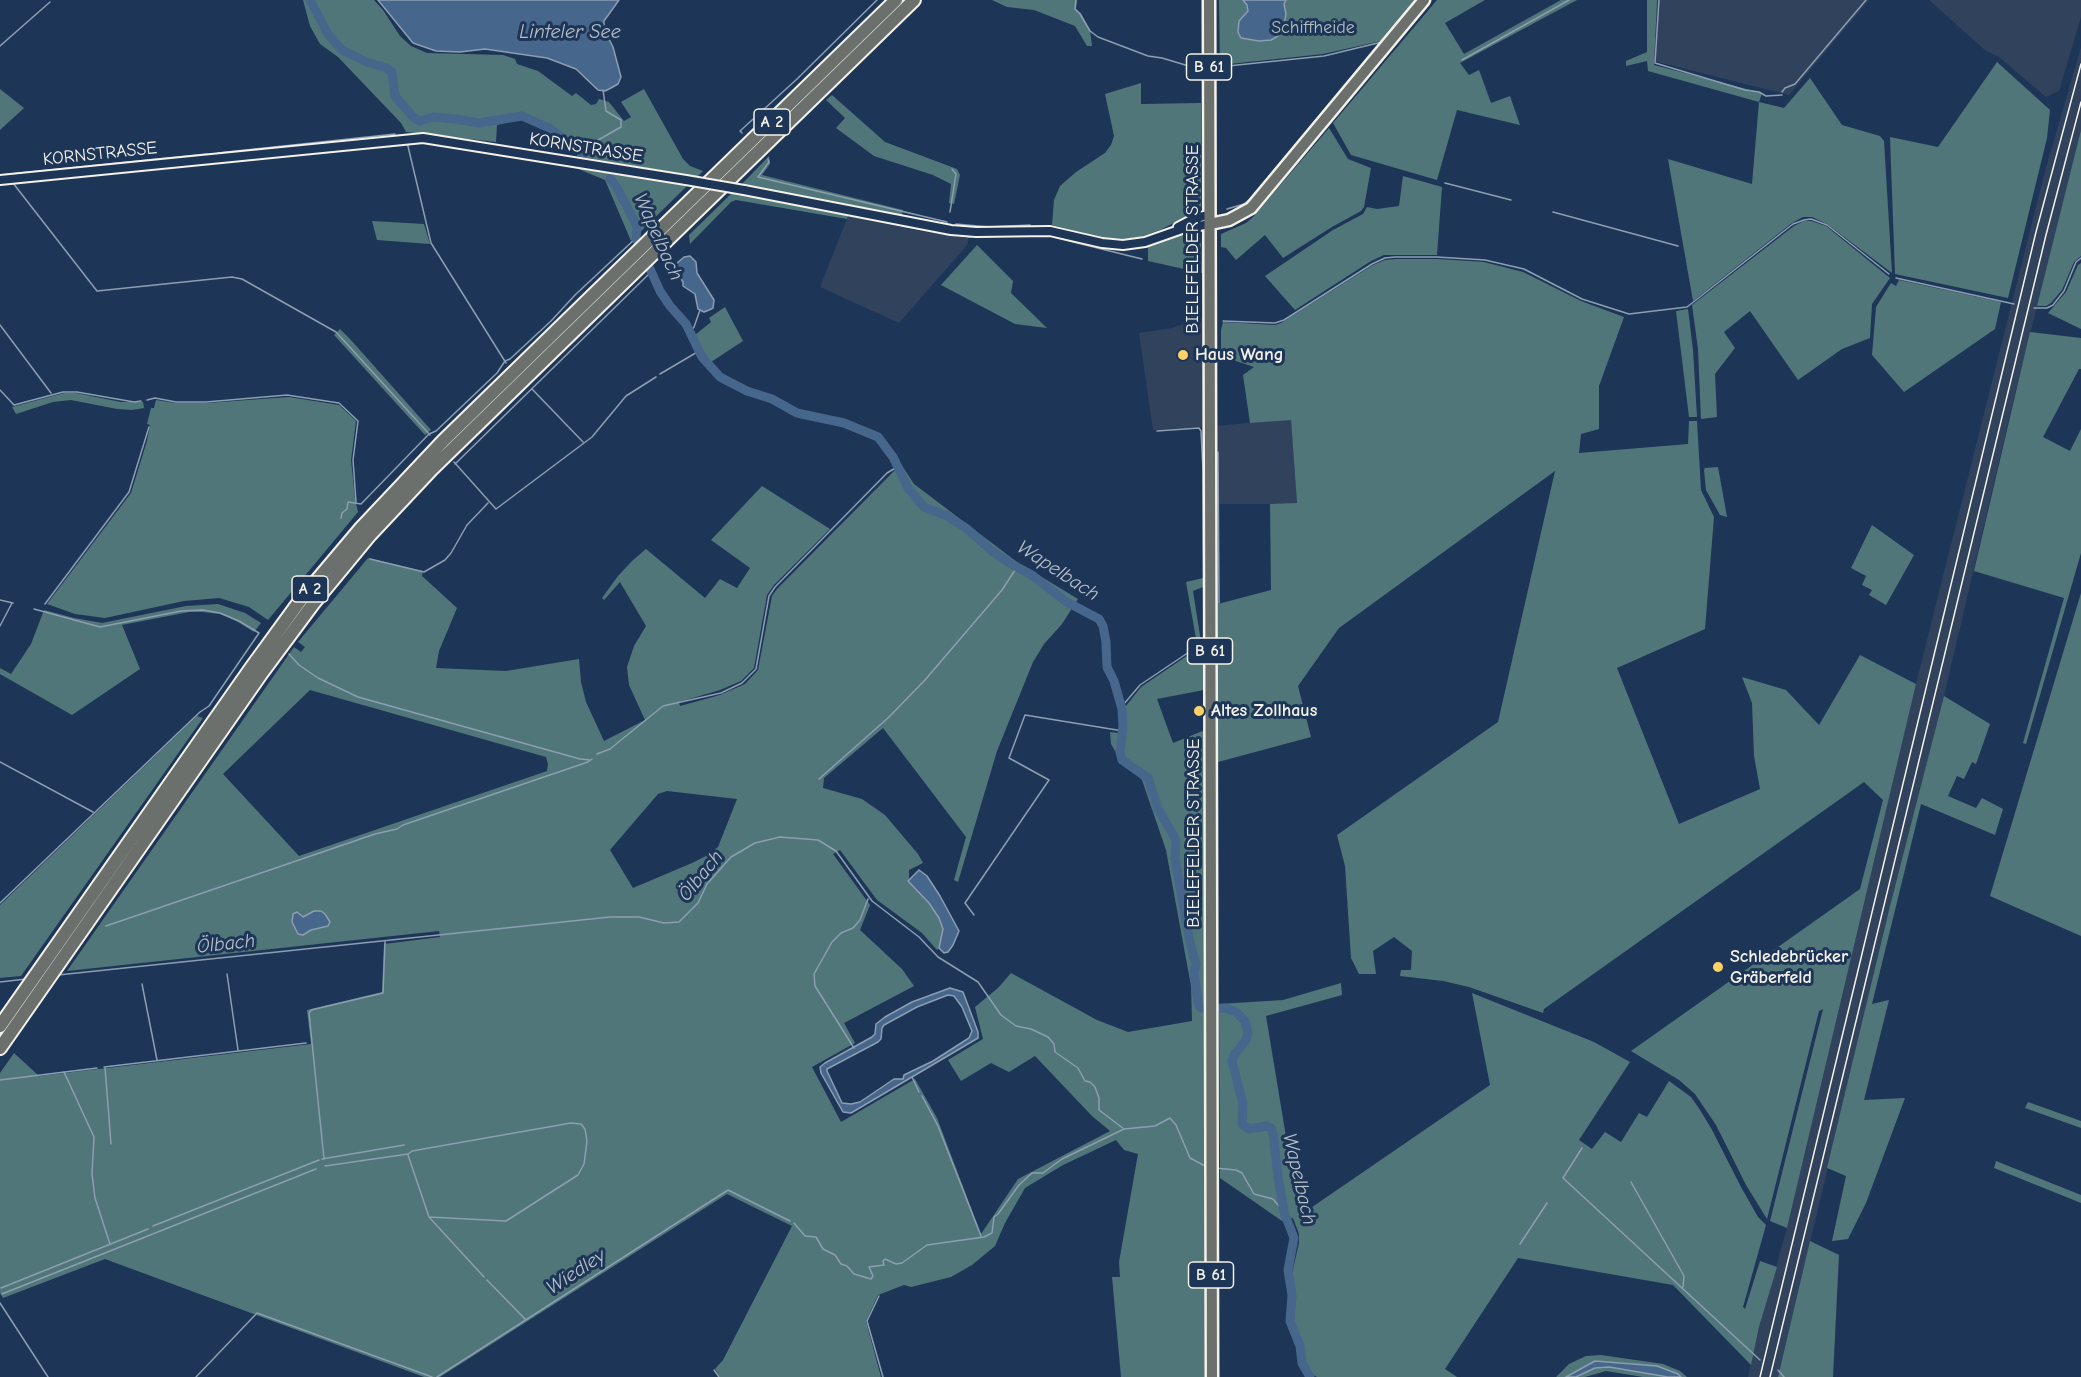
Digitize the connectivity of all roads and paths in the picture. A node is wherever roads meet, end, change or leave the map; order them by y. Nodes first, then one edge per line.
1 (896, 0) edge
2 (914, 0) edge
3 (1209, 0) edge
4 (1424, 0) edge
5 (0, 180) edge
6 (1210, 219) junction
7 (0, 1026) edge
8 (0, 1048) edge
9 (1212, 1377) edge

1 - 7 highway, A 2
2 - 8 highway, A 2
3 - 6 main road, BIELEFELDER STRASSE / B 61
4 - 6 main road
5 - 6 street, KORNSTRASSE, bridge
6 - 9 main road, BIELEFELDER STRASSE / B 61

